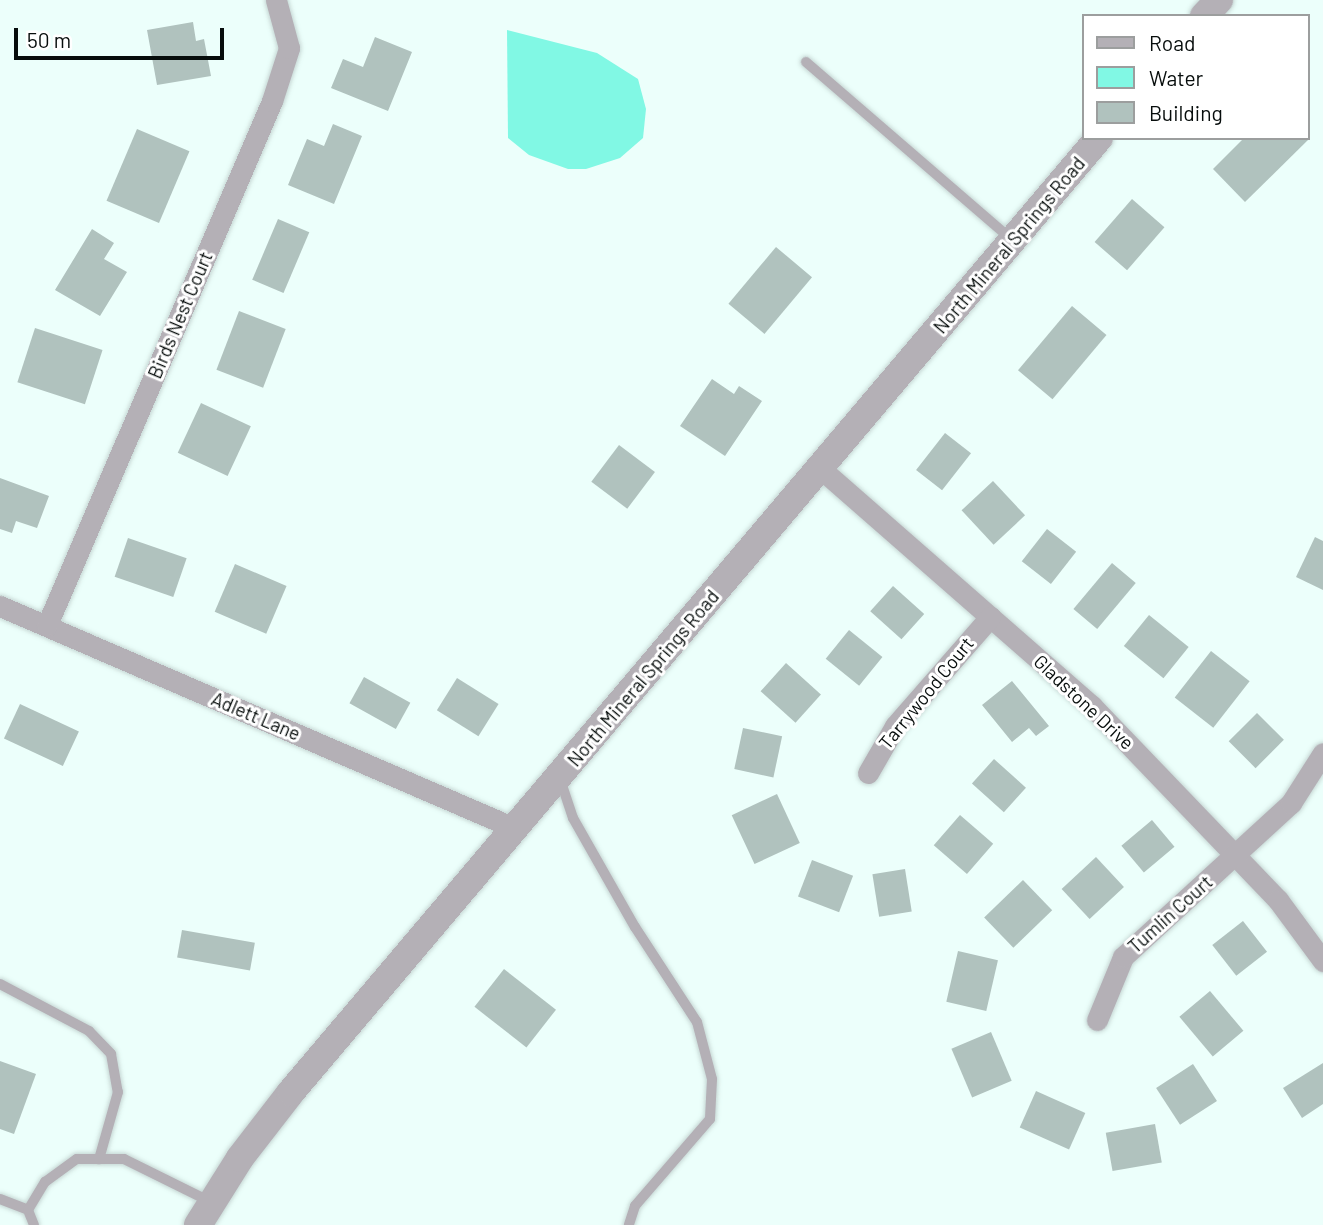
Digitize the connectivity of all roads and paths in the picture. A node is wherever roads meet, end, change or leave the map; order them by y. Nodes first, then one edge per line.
1 (276, 0) edge
2 (1219, 0) edge
3 (1206, 14) edge
4 (806, 62) dead end
5 (1097, 140) edge
6 (1012, 240) junction
7 (820, 468) junction
8 (0, 606) edge
9 (990, 617) junction
10 (47, 625) junction
11 (1323, 753) edge
12 (868, 773) dead end
13 (559, 777) junction
14 (512, 827) junction
15 (1236, 854) junction
16 (1323, 961) edge
17 (0, 984) edge
18 (1097, 1020) dead end
19 (99, 1159) junction
20 (0, 1199) edge
21 (29, 1210) junction
22 (204, 1214) edge
23 (34, 1225) edge
24 (629, 1225) edge

1 - 10 street, Birds Nest Court
2 - 3 street
4 - 6 lane
5 - 6 street, North Mineral Springs Road
6 - 7 street, North Mineral Springs Road
7 - 9 street, Gladstone Drive
7 - 13 street, North Mineral Springs Road
8 - 10 street, Adlett Lane
9 - 12 street, Tarrywood Court
9 - 15 street, Gladstone Drive
10 - 14 street, Adlett Lane
11 - 15 street, Tumlin Court
13 - 14 street, North Mineral Springs Road
13 - 24 lane
14 - 22 street, North Mineral Springs Road
15 - 16 street, Gladstone Drive
15 - 18 street, Tumlin Court
17 - 19 lane
19 - 21 lane
19 - 22 lane
20 - 21 lane
21 - 23 lane

